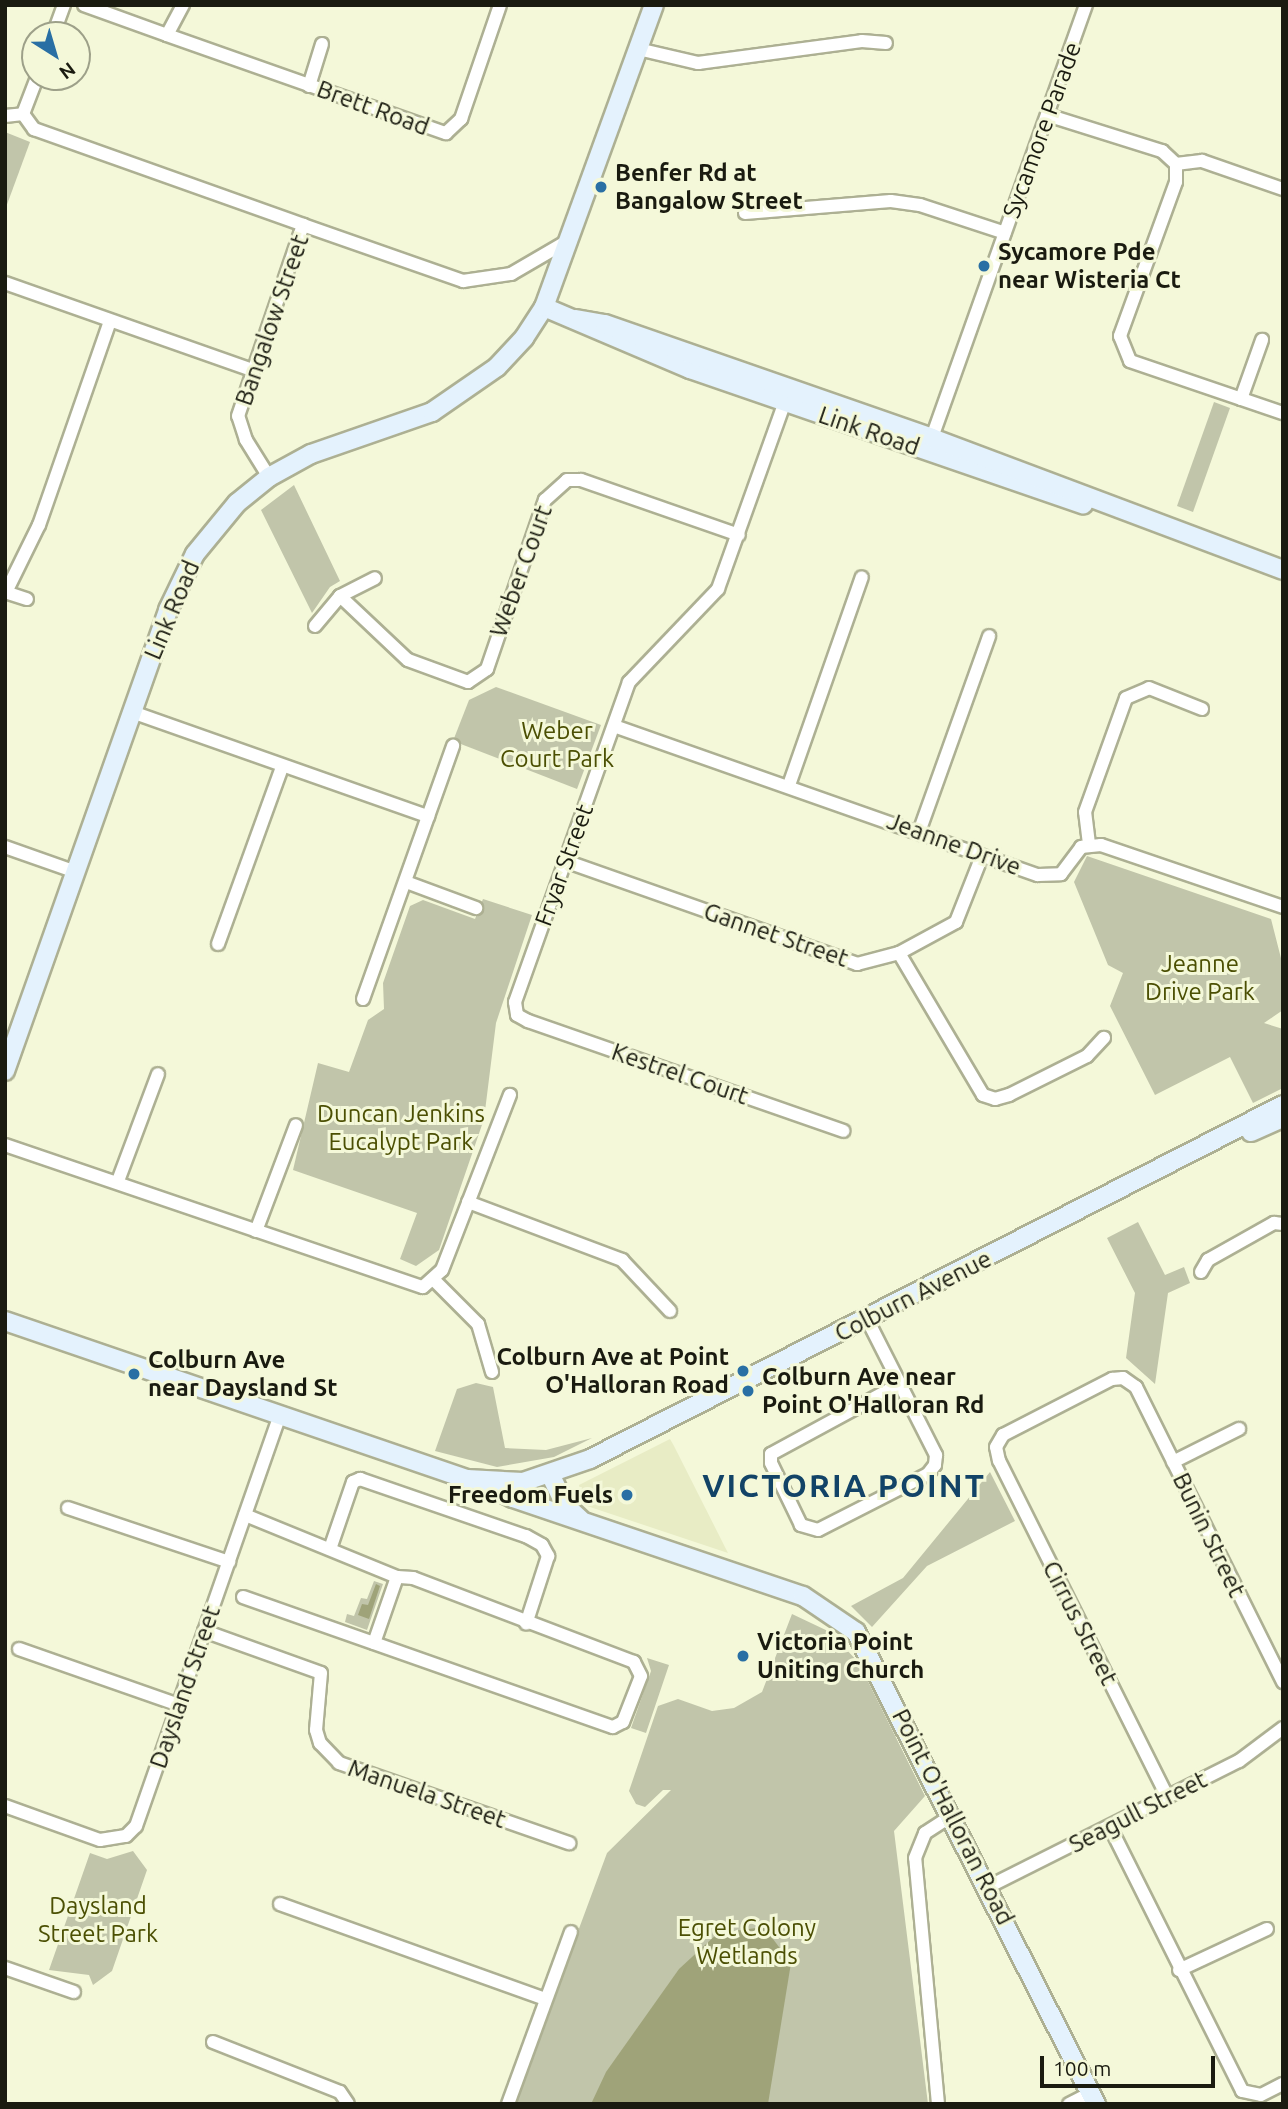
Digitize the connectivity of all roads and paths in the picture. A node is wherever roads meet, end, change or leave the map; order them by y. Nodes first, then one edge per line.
1 (85, 5) edge
2 (183, 5) edge
3 (500, 5) edge
4 (654, 5) edge
5 (1086, 5) edge
6 (167, 35) junction
7 (886, 43) dead end
8 (322, 44) dead end
9 (638, 48) junction
10 (309, 86) junction
11 (32, 91) edge
12 (23, 114) junction
13 (1047, 115) junction
14 (5, 116) edge
15 (1176, 164) junction
16 (1283, 189) edge
17 (745, 213) dead end
18 (303, 225) junction
19 (1005, 233) junction
20 (566, 242) junction
21 (5, 283) edge
22 (544, 307) junction
23 (110, 321) junction
24 (1262, 340) dead end
25 (252, 370) junction
26 (787, 395) junction
27 (1241, 399) junction
28 (1283, 413) edge
29 (929, 445) junction
30 (269, 477) junction
31 (739, 535) junction
32 (1283, 570) edge
33 (863, 577) dead end
34 (375, 578) dead end
35 (6, 592) edge
36 (340, 596) junction
37 (27, 599) dead end
38 (315, 626) dead end
39 (989, 636) dead end
40 (1202, 709) dead end
41 (132, 712) junction
42 (614, 726) junction
43 (453, 746) dead end
44 (282, 767) junction
45 (789, 785) junction
46 (428, 816) junction
47 (919, 831) junction
48 (1089, 844) junction
49 (5, 847) edge
50 (982, 856) junction
51 (565, 860) junction
52 (76, 872) junction
53 (406, 882) junction
54 (1283, 907) edge
55 (476, 908) dead end
56 (218, 944) dead end
57 (899, 953) junction
58 (363, 999) dead end
59 (517, 1015) joint
60 (1104, 1038) dead end
61 (5, 1071) edge
62 (158, 1074) dead end
63 (510, 1095) dead end
64 (1283, 1105) edge
65 (1283, 1118) edge
66 (296, 1125) dead end
67 (843, 1130) dead end
68 (5, 1145) edge
69 (1185, 1157) junction
70 (118, 1181) junction
71 (468, 1202) junction
72 (1283, 1224) edge
73 (256, 1231) junction
74 (1200, 1272) dead end
75 (435, 1281) junction
76 (670, 1311) dead end
77 (867, 1319) junction
78 (5, 1321) edge
79 (492, 1372) dead end
80 (900, 1384) junction
81 (1136, 1387) joint
82 (280, 1415) junction
83 (1238, 1429) dead end
84 (1173, 1462) junction
85 (551, 1476) junction
86 (482, 1482) junction
87 (68, 1508) dead end
88 (245, 1515) junction
89 (580, 1519) junction
90 (330, 1549) junction
91 (229, 1562) junction
92 (397, 1577) junction
93 (243, 1597) dead end
94 (526, 1624) junction
95 (204, 1631) junction
96 (374, 1643) junction
97 (19, 1649) dead end
98 (1283, 1682) edge
99 (179, 1705) junction
100 (1283, 1728) edge
101 (1168, 1798) junction
102 (5, 1806) edge
103 (953, 1815) junction
104 (1110, 1827) junction
105 (569, 1843) dead end
106 (988, 1887) junction
107 (280, 1904) dead end
108 (1267, 1929) dead end
109 (571, 1932) dead end
110 (5, 1968) edge
111 (1179, 1970) junction
112 (74, 1992) dead end
113 (546, 1999) junction
114 (213, 2042) dead end
115 (1283, 2084) edge
116 (1094, 2098) edge
117 (348, 2104) edge
118 (508, 2104) edge
119 (938, 2104) edge
120 (1069, 2104) edge

1 - 6 street, Brett Road
2 - 6 street
3 - 10 street, Brett Road
4 - 9 street
5 - 13 street, Sycamore Parade
6 - 10 street, Brett Road
7 - 9 street
8 - 10 street
9 - 20 street
11 - 12 street
12 - 14 street
12 - 18 street
13 - 15 street
13 - 19 street, Sycamore Parade
15 - 16 street
15 - 27 street
17 - 19 street
18 - 20 street, Bangalow Street
18 - 25 street, Bangalow Street
19 - 29 street, Sycamore Parade
20 - 22 street
21 - 23 street
22 - 26 street, Link Road
22 - 30 street, Link Road
23 - 25 street
23 - 35 street
24 - 27 street
25 - 30 street, Bangalow Street
26 - 29 street, Link Road
26 - 31 street, Fryar Street
27 - 28 street
29 - 32 street, Link Road
30 - 41 street, Link Road
31 - 36 street, Weber Court
31 - 42 street, Fryar Street
33 - 45 street
34 - 36 street
35 - 37 street
36 - 38 street
39 - 47 street
40 - 48 street
41 - 44 street
41 - 52 street, Link Road
42 - 45 street, Jeanne Drive
42 - 51 street, Fryar Street
43 - 46 street
44 - 46 street
44 - 56 street
45 - 47 street, Jeanne Drive
46 - 53 street
47 - 50 street, Jeanne Drive
48 - 50 street, Jeanne Drive
48 - 54 street
49 - 52 street
50 - 57 street, Gannet Street
51 - 57 street, Gannet Street
51 - 59 street, Fryar Street
52 - 61 street, Link Road
53 - 55 street
53 - 58 street
57 - 60 street
59 - 67 street, Kestrel Court
62 - 70 street
63 - 71 street
64 - 69 street, Colburn Avenue
65 - 69 street, Colburn Avenue
66 - 73 street
68 - 70 street
69 - 77 street, Colburn Avenue
70 - 73 street
71 - 75 street
71 - 76 street
72 - 74 street
73 - 75 street
75 - 79 street
77 - 80 street
77 - 85 street, Colburn Avenue
78 - 82 street, Colburn Avenue
80 - 80 street
81 - 84 street, Bunin Street
81 - 101 street, Cirrus Street
82 - 86 street, Colburn Avenue
82 - 88 street, Daysland Street
83 - 84 street
84 - 98 street, Bunin Street
85 - 86 street, Colburn Avenue
85 - 89 street
86 - 89 street, Point O'Halloran Road
87 - 91 street
88 - 90 street
88 - 91 street, Daysland Street
89 - 103 street, Point O'Halloran Road
90 - 92 street
90 - 94 street
91 - 95 street, Daysland Street
92 - 94 street
92 - 96 street
93 - 96 street
94 - 96 street
95 - 99 street, Daysland Street
95 - 105 street, Manuela Street
97 - 99 street
99 - 102 street, Daysland Street
100 - 101 street, Seagull Street
101 - 104 street, Seagull Street
103 - 106 street, Point O'Halloran Road
103 - 119 street
104 - 106 street, Seagull Street
104 - 111 street
106 - 116 street, Point O'Halloran Road
107 - 113 street
108 - 111 street
109 - 113 street
110 - 112 street
111 - 115 street
113 - 118 street
114 - 117 street
116 - 120 street

